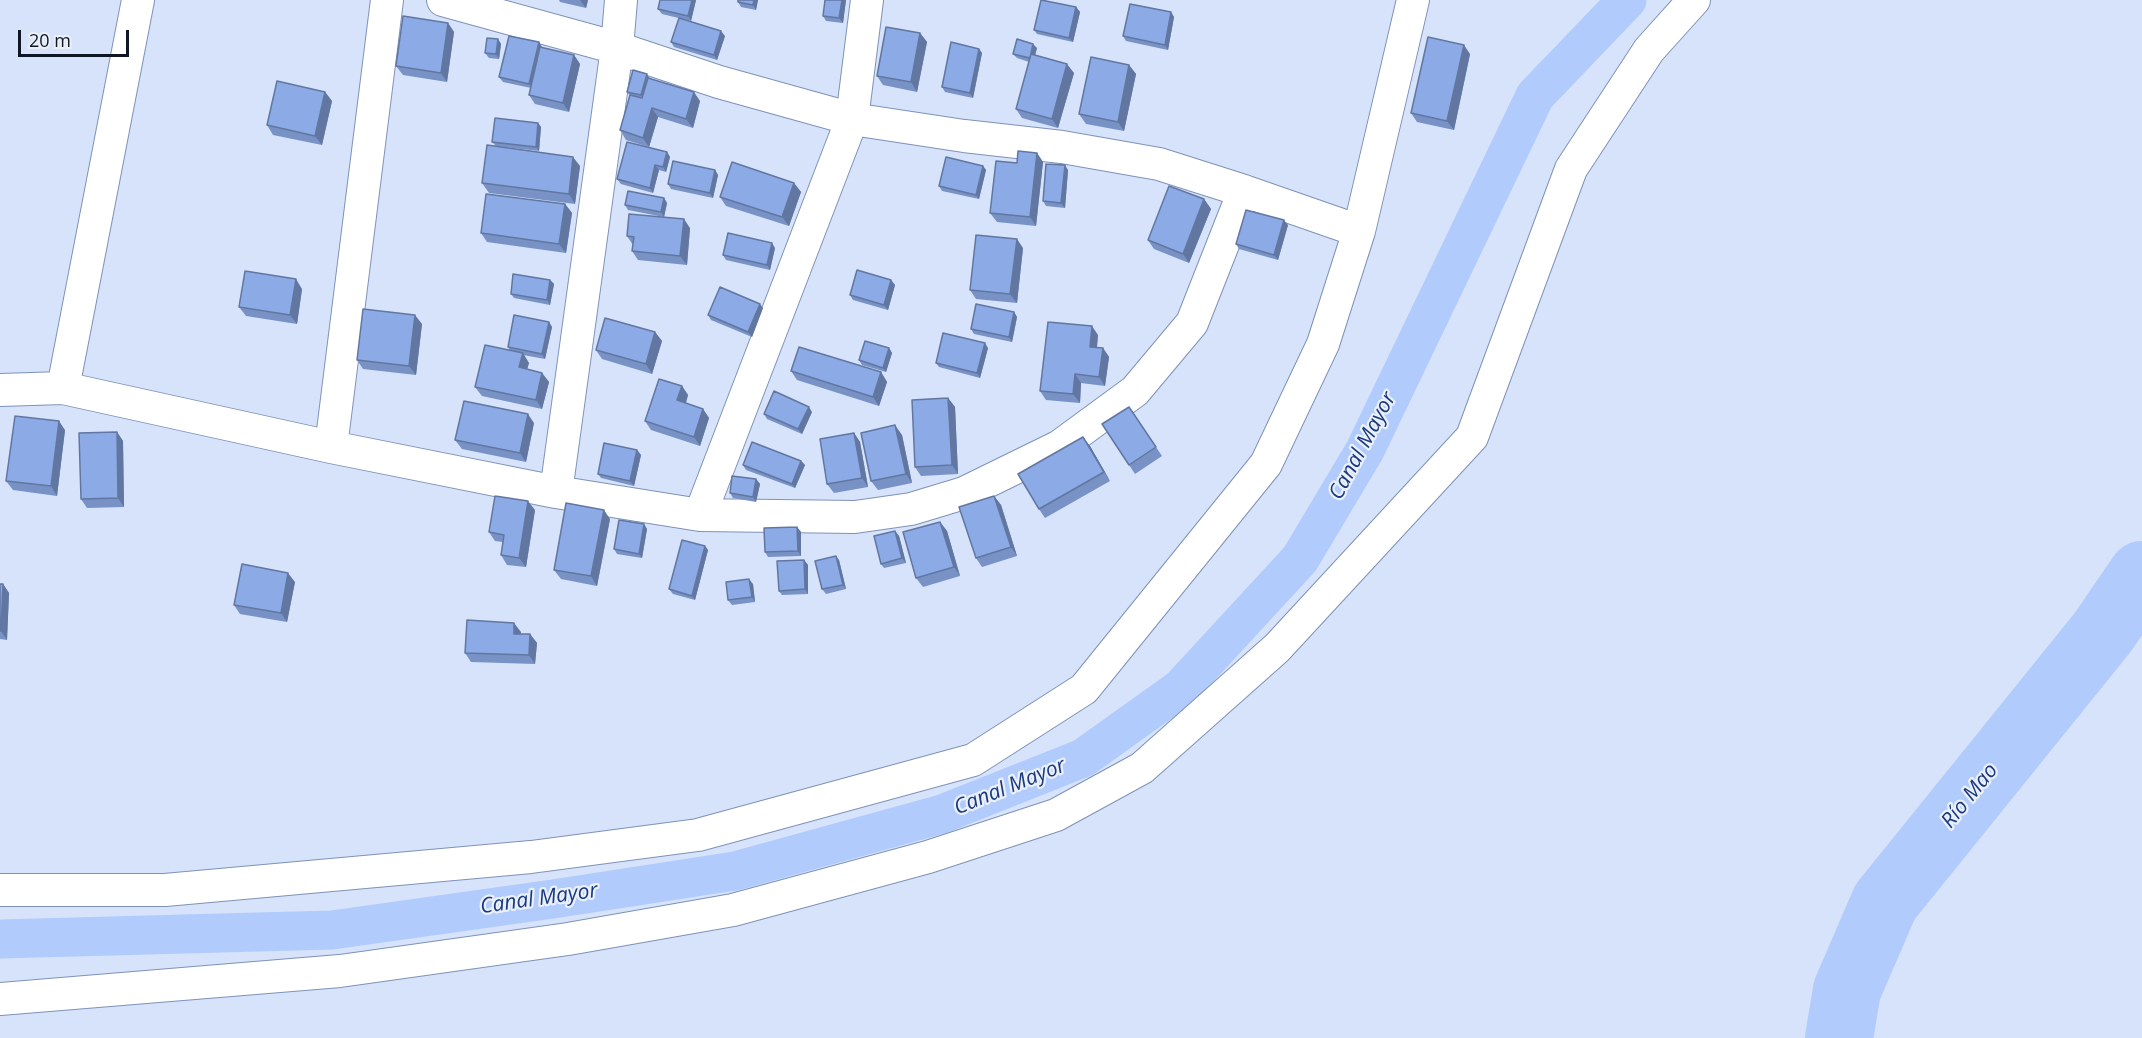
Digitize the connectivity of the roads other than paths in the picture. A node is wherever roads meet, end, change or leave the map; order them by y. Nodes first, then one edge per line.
1 (138, 0) edge
2 (387, 0) edge
3 (443, 0) edge
4 (621, 0) edge
5 (867, 0) edge
6 (1413, 0) edge
7 (1694, 0) edge
8 (617, 48) junction
9 (852, 119) junction
10 (1244, 191) junction
11 (1359, 231) junction
12 (63, 388) junction
13 (0, 390) edge
14 (331, 447) junction
15 (556, 492) junction
16 (700, 515) junction
17 (0, 890) edge
18 (0, 999) edge

1 - 12 street
2 - 14 street
3 - 8 street
4 - 8 street
5 - 9 street
6 - 11 street
7 - 18 street
8 - 9 street
8 - 15 street
9 - 10 street
9 - 16 street
10 - 11 street
10 - 16 street
11 - 17 street
12 - 13 street
12 - 14 street
14 - 15 street
15 - 16 street

